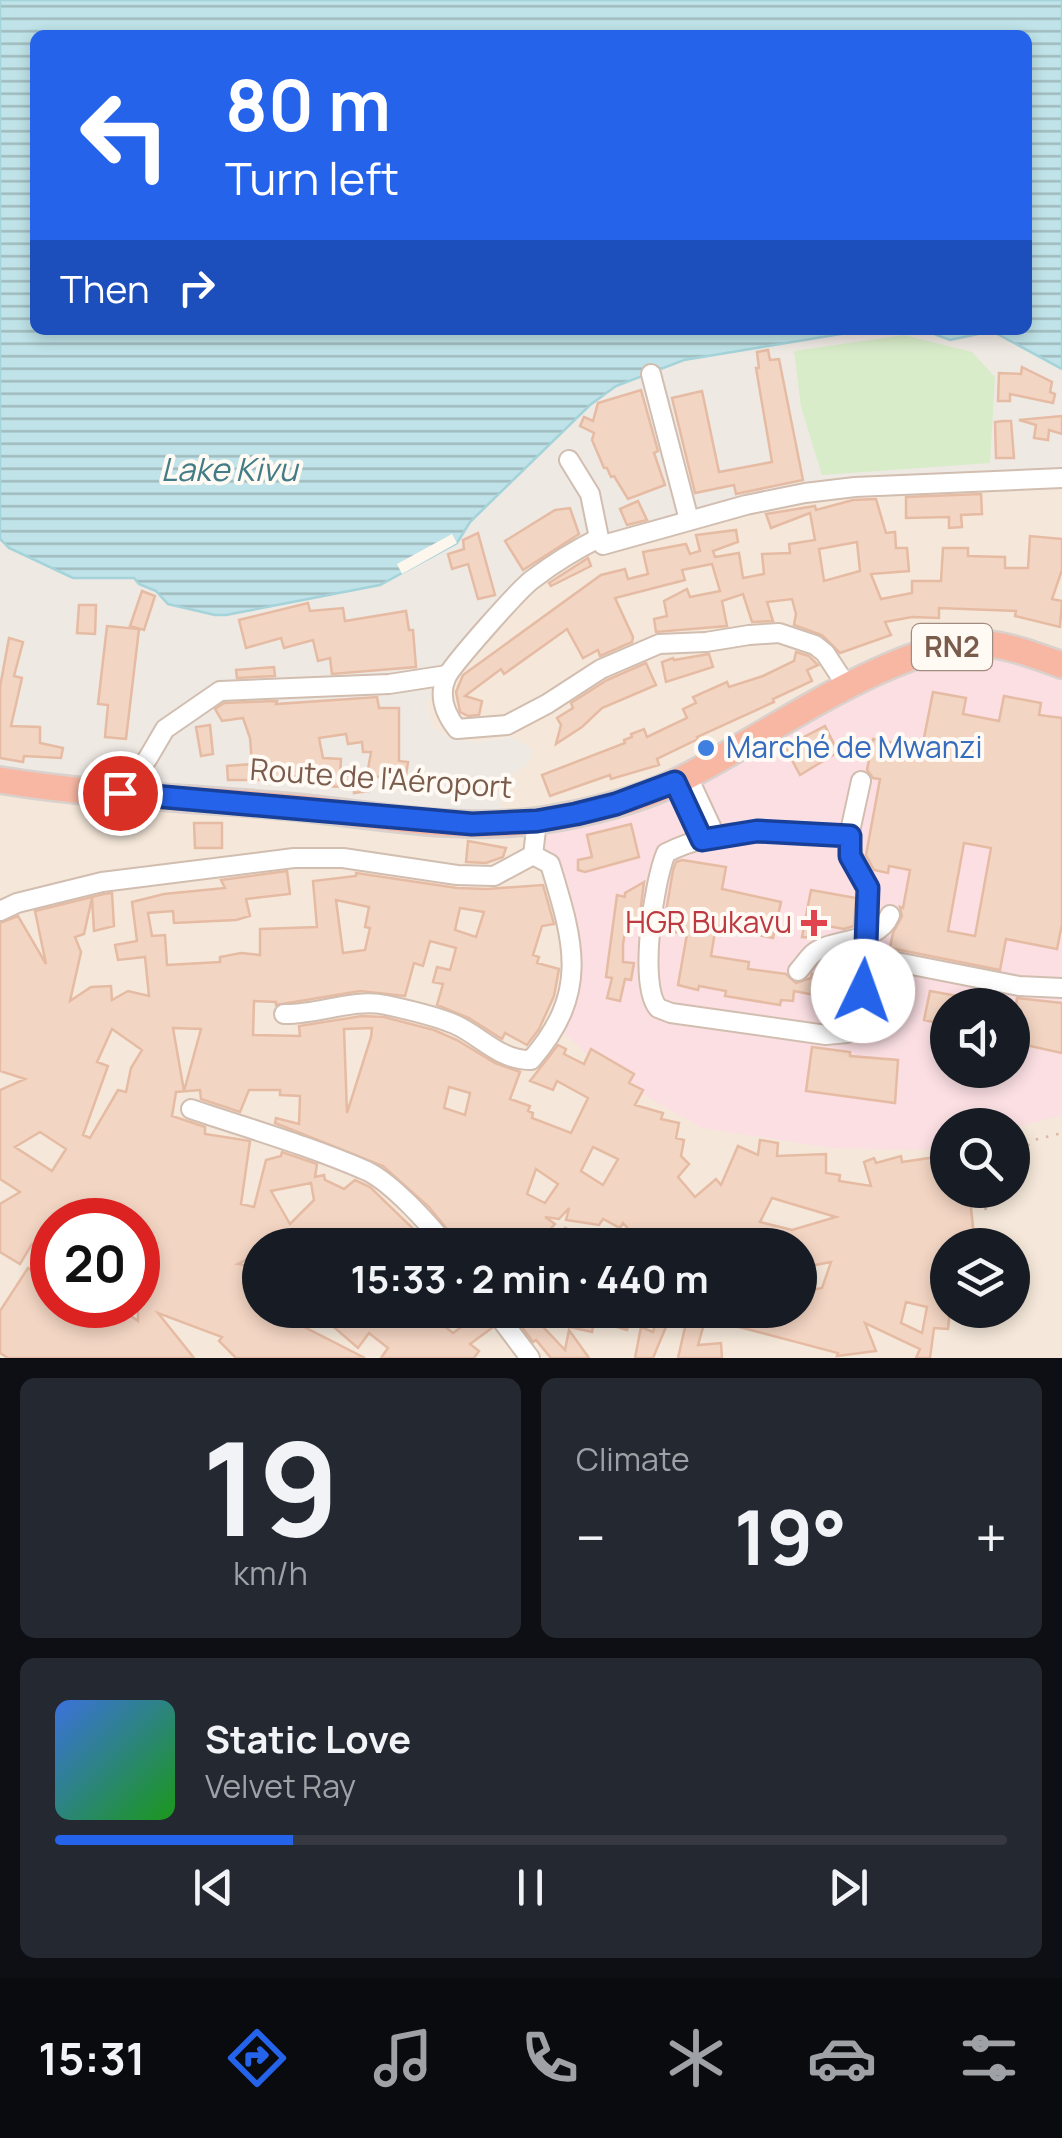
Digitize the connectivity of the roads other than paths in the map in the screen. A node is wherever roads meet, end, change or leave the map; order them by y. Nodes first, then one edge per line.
1 (651, 374) dead end
2 (569, 460) dead end
3 (1062, 478) edge
4 (689, 520) junction
5 (599, 538) junction
6 (1062, 666) edge
7 (446, 675) junction
8 (848, 688) junction
9 (681, 779) junction
10 (0, 780) edge
11 (860, 780) dead end
12 (120, 793) junction
13 (537, 821) junction
14 (850, 836) junction
15 (708, 838) junction
16 (533, 855) junction
17 (0, 911) edge
18 (890, 915) dead end
19 (866, 936) junction
20 (870, 957) junction
21 (798, 972) dead end
22 (1062, 988) edge
23 (284, 1014) dead end
24 (191, 1109) dead end
25 (431, 1228) edge
26 (508, 1328) edge
27 (530, 1358) edge

1 - 4 street
2 - 5 street
3 - 4 street
4 - 5 street
5 - 7 street
6 - 8 highway, RN2
7 - 8 street
7 - 12 street
8 - 9 highway, Route de l'Aéroport / RN2
9 - 13 highway, Route de l'Aéroport / RN2
9 - 15 street
10 - 12 highway, Route de l'Aéroport / RN2
11 - 14 street
12 - 13 highway, Route de l'Aéroport / RN2
13 - 16 street
14 - 15 street
14 - 19 street
15 - 20 street
16 - 17 street
16 - 23 street
18 - 19 street
19 - 20 street
19 - 21 street
20 - 22 street
24 - 25 street
26 - 27 street

